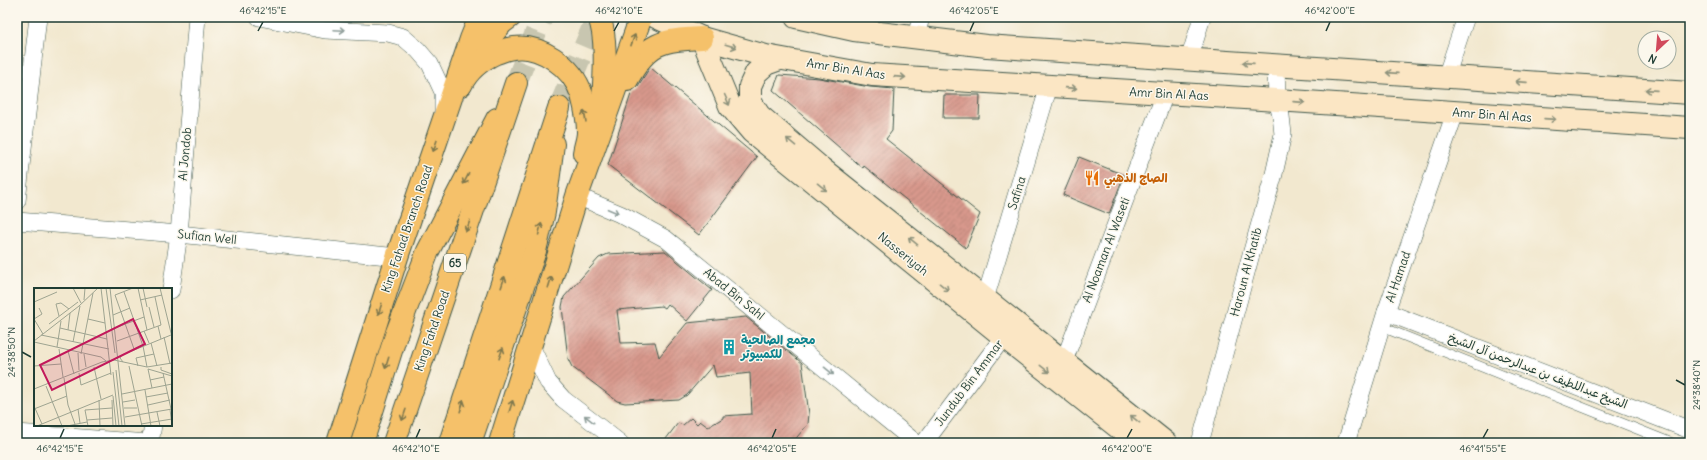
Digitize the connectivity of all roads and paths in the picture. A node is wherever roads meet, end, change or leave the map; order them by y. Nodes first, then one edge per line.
1 (38, 17) edge
2 (197, 17) edge
3 (259, 17) edge
4 (473, 17) edge
5 (480, 17) edge
6 (510, 17) edge
7 (599, 17) edge
8 (641, 17) edge
9 (656, 17) edge
10 (796, 17) edge
11 (1202, 17) edge
12 (1466, 17) edge
13 (919, 27) edge
14 (702, 38) junction
15 (471, 39) junction
16 (780, 59) junction
17 (1190, 60) junction
18 (1276, 65) junction
19 (461, 71) junction
20 (1446, 77) junction
21 (1049, 86) junction
22 (1690, 93) edge
23 (1166, 94) junction
24 (1277, 100) junction
25 (1455, 113) junction
26 (444, 122) junction
27 (602, 127) junction
28 (1690, 128) edge
29 (577, 196) junction
30 (17, 201) edge
31 (17, 221) edge
32 (179, 234) junction
33 (397, 256) junction
34 (171, 288) edge
35 (985, 299) junction
36 (1384, 320) junction
37 (1009, 329) junction
38 (530, 346) junction
39 (1064, 361) junction
40 (152, 426) edge
41 (1690, 430) edge
42 (17, 432) edge
43 (147, 443) edge
44 (150, 443) edge
45 (338, 443) edge
46 (362, 443) edge
47 (394, 443) edge
48 (450, 443) edge
49 (470, 443) edge
50 (500, 443) edge
51 (620, 443) edge
52 (916, 443) edge
53 (924, 443) edge
54 (1138, 443) edge
55 (1166, 443) edge
56 (1200, 443) edge
57 (1346, 443) edge
58 (1672, 443) edge

1 - 30 street
2 - 32 street, Al Jondob
3 -> 26 street
4 - 15 main road
5 - 15 main road, King Fahad Branch Road
6 - 19 main road
7 - 27 main road
27 -> 8 main road
9 - 14 main road, Amr Bin Al Aas
10 - 13 main road
11 - 17 street
12 - 20 street
13 - 17 main road
14 -> 16 main road, Amr Bin Al Aas
14 - 27 main road
14 -> 37 main road, Nasseriyah
15 - 19 main road, King Fahad Branch Road
16 -> 21 main road, Amr Bin Al Aas
35 -> 16 main road, Nasseriyah
18 -> 17 main road
20 -> 18 main road
18 - 24 street, Haroun Al Khatib
19 - 26 main road, King Fahad Branch Road
22 -> 20 main road
21 -> 23 main road, Amr Bin Al Aas
21 - 35 street, Safina
23 - 24 main road, Amr Bin Al Aas
23 - 39 street, Al Noaman Al Waseti
24 -> 25 main road, Amr Bin Al Aas
24 - 56 street, Haroun Al Khatib
25 -> 28 main road, Amr Bin Al Aas
25 - 36 street, Al Hamad
29 -> 26 main road
26 -> 33 main road, King Fahad Branch Road
27 - 29 main road
38 -> 29 main road
29 -> 52 street, Abad Bin Sahl
31 - 32 street, Sufian Well
32 - 33 street, Sufian Well
32 - 34 street, Al Jondob
33 -> 45 main road, King Fahad Branch Road
35 - 37 main road, Nasseriyah
36 - 41 street, الشيخ عبداللطيف بن عبدالرحمن آل الشيخ
36 - 57 street, Al Hamad
36 - 58 lane
37 - 39 main road, Nasseriyah
37 - 53 street, Jundub Bin Ammar
37 -> 54 main road, Nasseriyah
50 -> 38 main road
51 -> 38 street
55 -> 39 main road, Nasseriyah
40 - 44 street
42 - 43 street
46 - 47 main road, King Fahd Road / 65
48 - 49 main road

